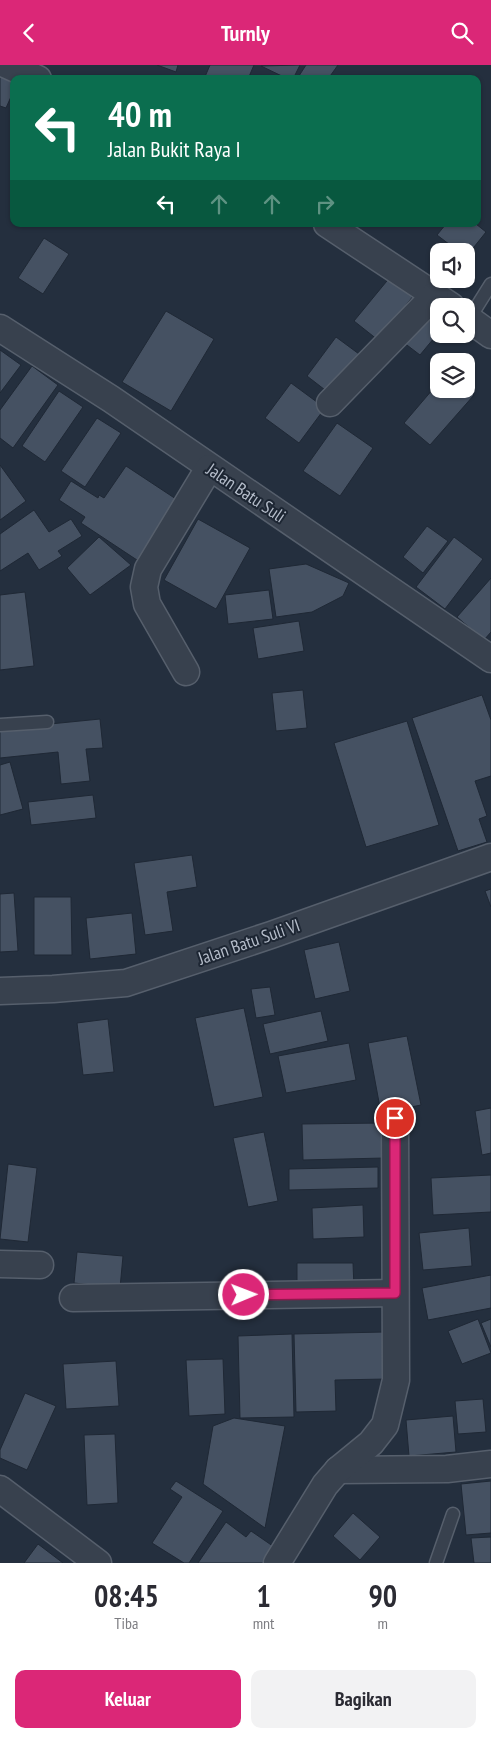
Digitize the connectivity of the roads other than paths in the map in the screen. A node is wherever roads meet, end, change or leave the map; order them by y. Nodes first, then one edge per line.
1 (7, 65) edge
2 (29, 75) edge
3 (332, 227) edge
4 (491, 284) edge
5 (438, 298) edge
6 (471, 298) edge
7 (475, 323) edge
8 (0, 328) edge
9 (430, 328) edge
10 (491, 335) edge
11 (330, 403) dead end
12 (209, 467) junction
13 (491, 659) edge
14 (186, 672) dead end
15 (47, 722) dead end
16 (0, 725) edge
17 (491, 857) edge
18 (0, 991) edge
19 (395, 1118) dead end
20 (0, 1264) edge
21 (40, 1265) dead end
22 (395, 1293) junction
23 (73, 1298) dead end
24 (491, 1465) edge
25 (338, 1470) junction
26 (0, 1489) edge
27 (453, 1514) dead end
28 (98, 1563) edge
29 (277, 1563) edge
30 (436, 1563) edge

1 - 2 street
3 - 5 street
4 - 6 lane
7 - 10 street
8 - 12 street, Jalan Batu Suli
9 - 11 street
12 - 13 street, Jalan Batu Suli
12 - 14 street
15 - 16 lane
17 - 18 street, Jalan Batu Suli VI
19 - 22 street
20 - 21 street
22 - 23 street
22 - 25 street
24 - 25 street
25 - 29 street
26 - 28 street
27 - 30 lane

